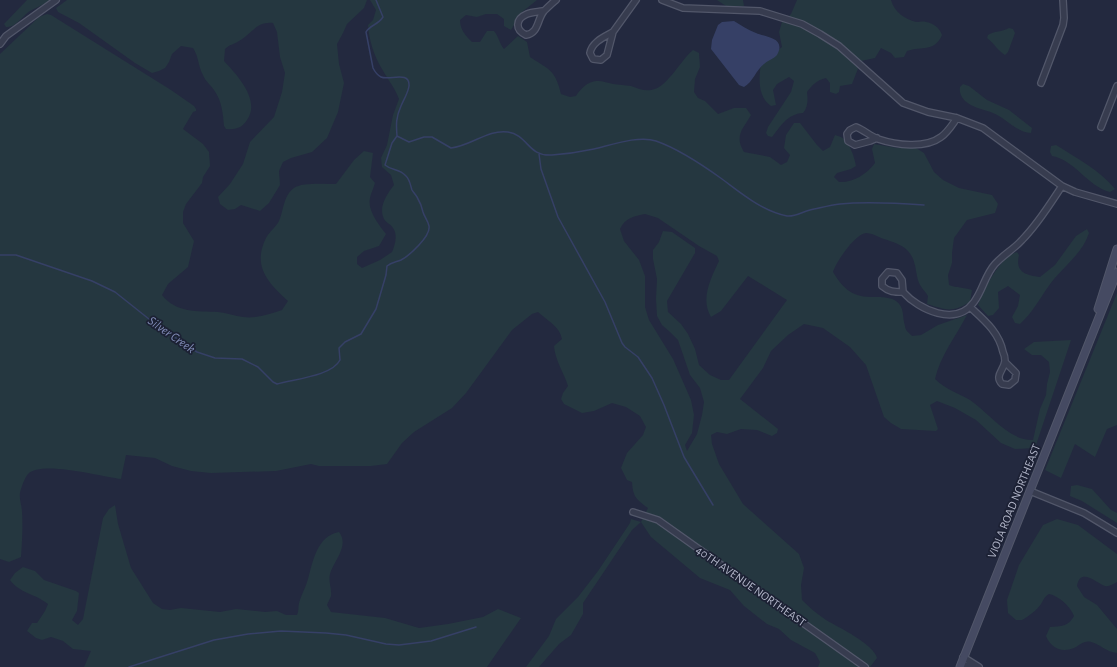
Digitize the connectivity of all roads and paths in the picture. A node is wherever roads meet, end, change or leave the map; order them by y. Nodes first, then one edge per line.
1 (56, 0) edge
2 (556, 0) edge
3 (636, 0) edge
4 (662, 0) edge
5 (1063, 0) edge
6 (543, 11) junction
7 (613, 32) junction
8 (0, 44) edge
9 (1041, 83) dead end
10 (1117, 86) edge
11 (957, 118) junction
12 (1100, 127) dead end
13 (877, 138) junction
14 (1062, 186) junction
15 (1117, 204) edge
16 (1117, 249) edge
17 (1117, 272) edge
18 (902, 292) dead end
19 (970, 307) junction
20 (1088, 344) junction
21 (1005, 362) dead end
22 (1030, 491) junction
23 (633, 512) dead end
24 (1117, 533) edge
25 (961, 663) edge
26 (864, 667) edge
27 (971, 667) edge
28 (979, 667) edge

1 - 8 street
2 - 6 street
3 - 7 street
4 - 11 street
5 - 9 street
6 - 6 street
7 - 7 street
10 - 12 street
11 - 13 street
11 - 14 street
13 - 13 street
14 - 15 street
14 - 19 street
16 - 20 main road, VIOLA ROAD NORTHEAST
17 - 20 main road, VIOLA ROAD NORTHEAST
18 - 19 street
19 - 21 street
20 - 22 main road, VIOLA ROAD NORTHEAST
22 - 24 street
22 - 25 main road, VIOLA ROAD NORTHEAST
23 - 26 street, 40TH AVENUE NORTHEAST
25 - 27 street
25 - 28 street

